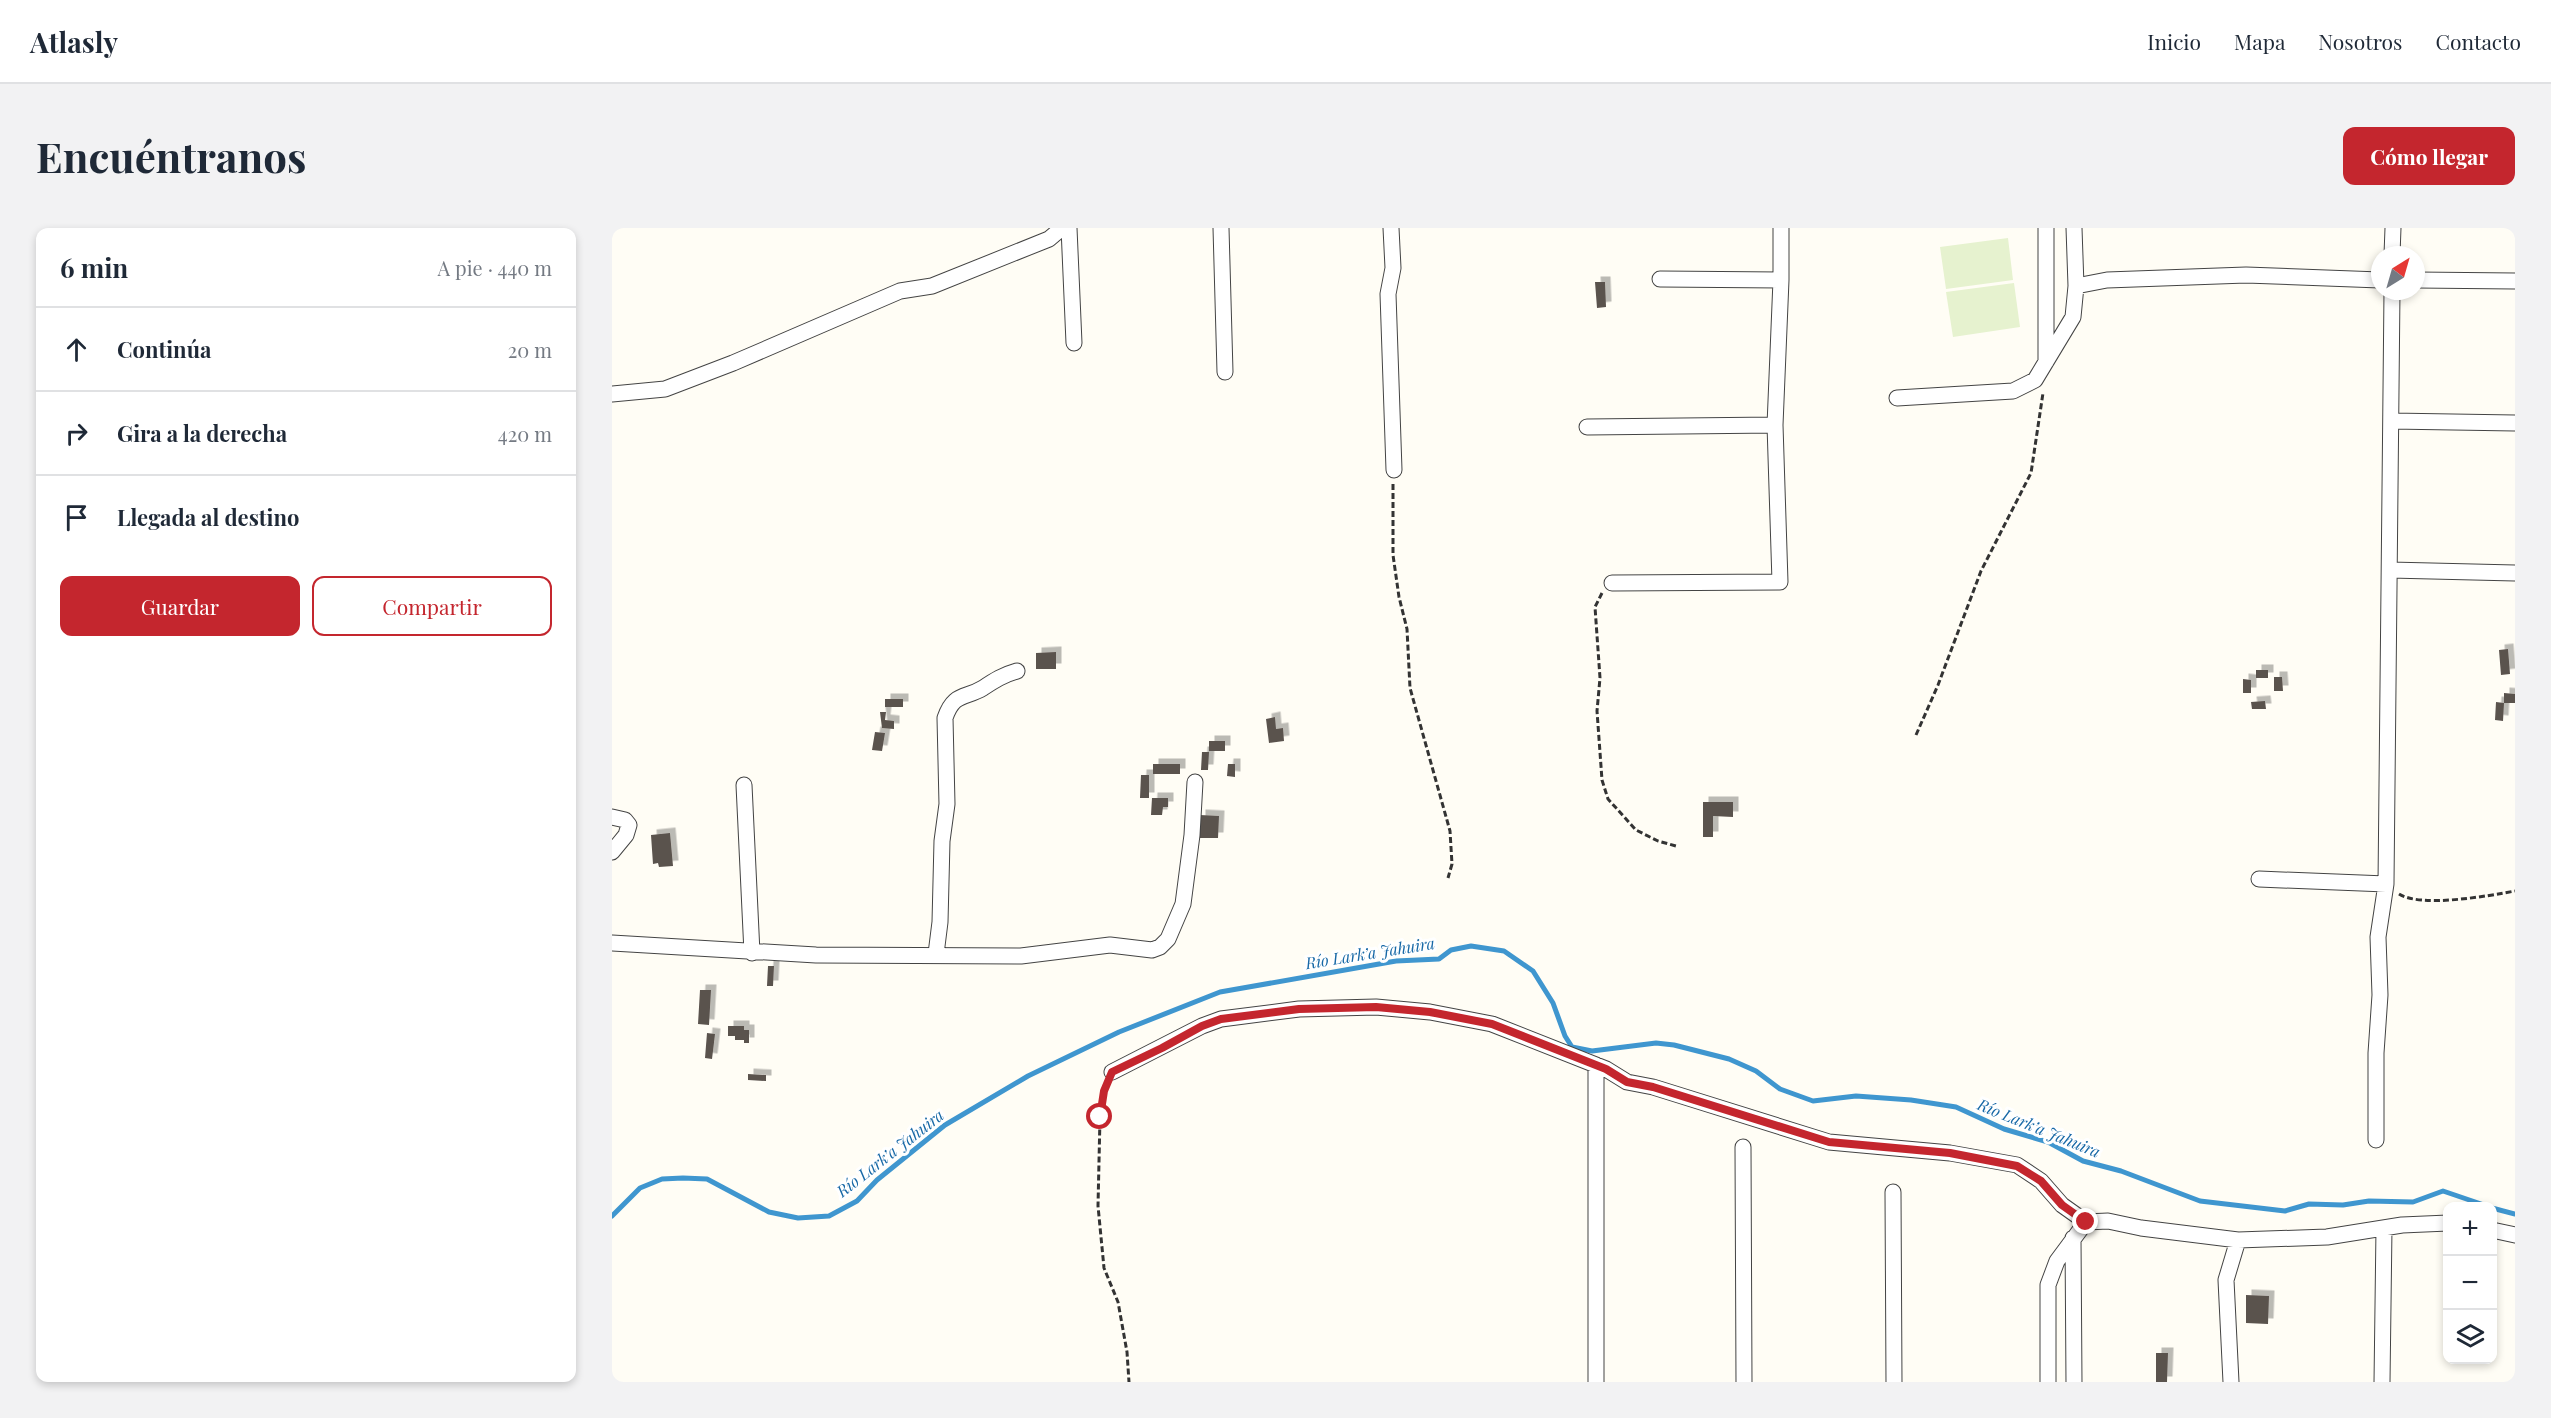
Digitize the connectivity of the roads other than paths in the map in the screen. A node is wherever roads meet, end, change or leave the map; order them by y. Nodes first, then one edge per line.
1 (1062, 228) edge
2 (1069, 228) edge
3 (1221, 228) edge
4 (1391, 228) edge
5 (1781, 228) edge
6 (2046, 228) edge
7 (2074, 228) edge
8 (2393, 228) edge
9 (2392, 246) edge
10 (1660, 279) dead end
11 (1781, 280) junction
12 (2371, 280) edge
13 (2425, 280) edge
14 (2515, 281) edge
15 (2076, 286) junction
16 (2392, 300) edge
17 (1074, 343) dead end
18 (2046, 365) junction
19 (1225, 372) dead end
20 (612, 394) edge
21 (1897, 398) dead end
22 (2391, 421) junction
23 (2515, 423) edge
24 (1775, 425) junction
25 (1587, 427) dead end
26 (1394, 470) road end
27 (2390, 570) junction
28 (2515, 573) edge
29 (1612, 583) road end
30 (1017, 671) dead end
31 (1195, 782) dead end
32 (744, 785) dead end
33 (612, 817) edge
34 (612, 852) edge
35 (2259, 879) dead end
36 (2386, 884) junction
37 (612, 943) edge
38 (752, 953) junction
39 (936, 954) junction
40 (1596, 1065) junction
41 (1112, 1072) road end
42 (2376, 1140) dead end
43 (1743, 1147) dead end
44 (1893, 1192) dead end
45 (2086, 1222) junction
46 (2443, 1223) edge
47 (2384, 1228) junction
48 (2497, 1231) edge
49 (2515, 1235) edge
50 (2073, 1238) junction
51 (2238, 1240) junction
52 (1596, 1382) edge
53 (1744, 1382) edge
54 (1894, 1382) edge
55 (2048, 1382) edge
56 (2074, 1382) edge
57 (2231, 1382) edge
58 (2382, 1382) edge

1 - 20 street
2 - 17 street
3 - 19 street
4 - 26 street
5 - 11 street
6 - 18 street
7 - 15 street
8 - 9 street
10 - 11 street
11 - 24 street
12 - 15 street
13 - 14 street
15 - 18 street
16 - 22 street
18 - 21 street
22 - 23 street
22 - 27 street
24 - 25 street
24 - 29 street
27 - 28 street
27 - 36 street
30 - 39 street
31 - 39 street
32 - 38 street
33 - 34 street
35 - 36 street
36 - 42 street
37 - 38 street
38 - 39 street
40 - 41 street
40 - 45 street
40 - 52 street
43 - 53 street
44 - 54 street
45 - 50 street
45 - 51 street
46 - 47 street
47 - 51 street
47 - 58 street
48 - 49 street
50 - 55 street
50 - 56 street
51 - 57 street

